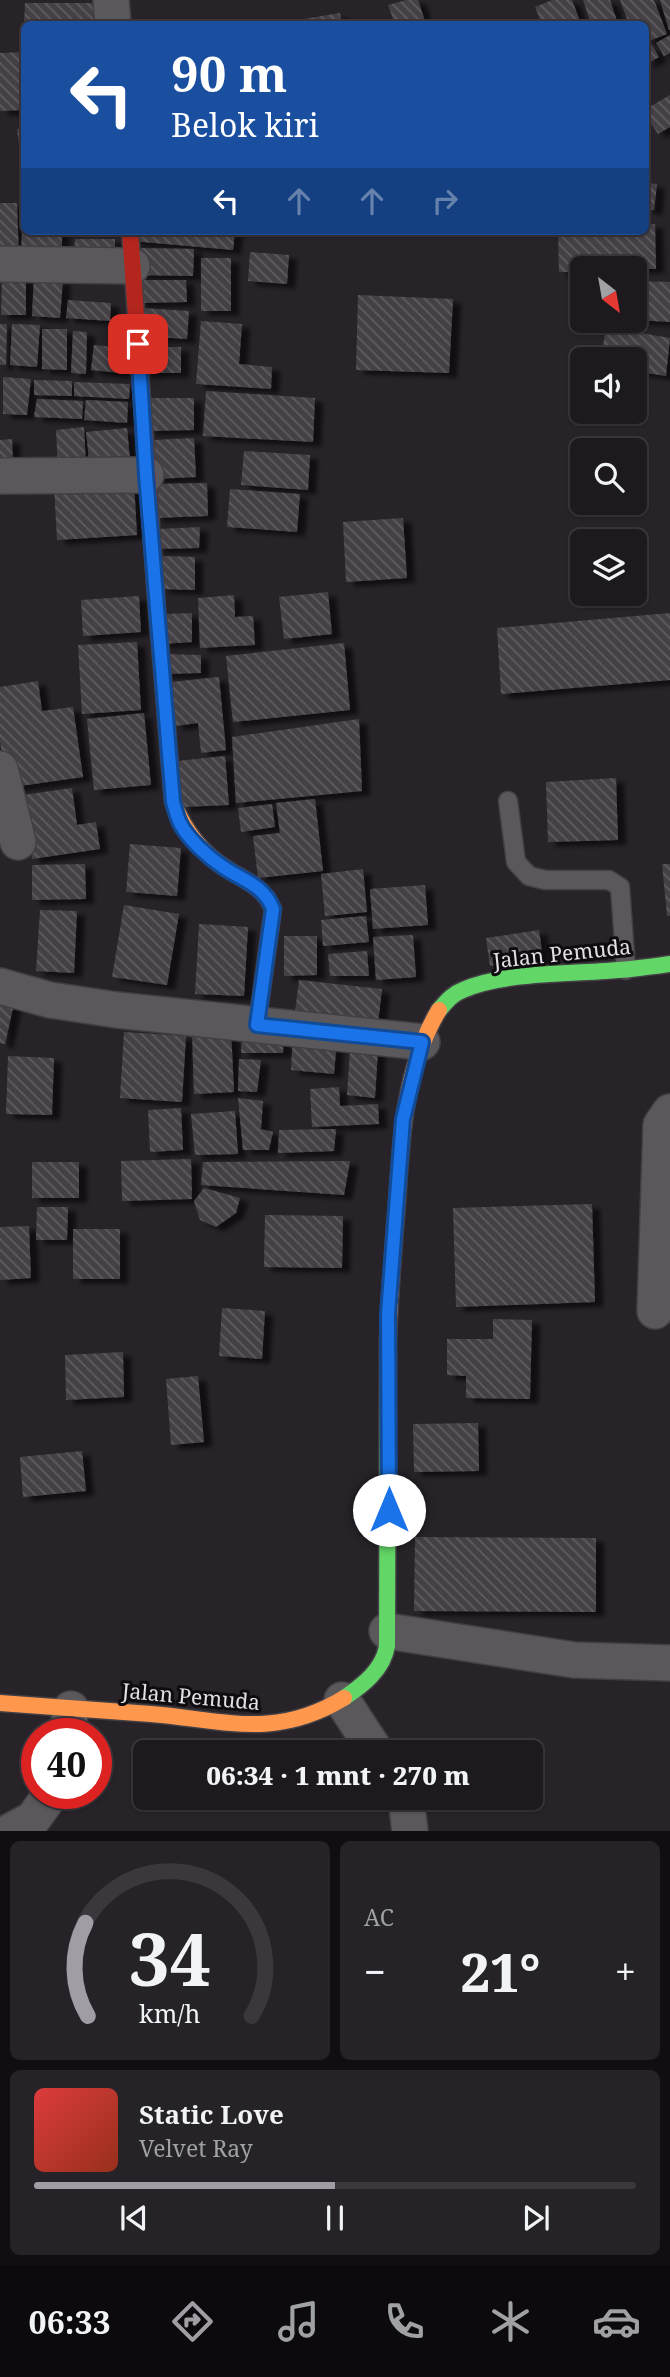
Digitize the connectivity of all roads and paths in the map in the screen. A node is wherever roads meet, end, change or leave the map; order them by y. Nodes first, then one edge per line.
1 (111, 0) edge
2 (113, 21) edge
3 (130, 235) edge
4 (0, 264) edge
5 (131, 266) junction
6 (146, 475) junction
7 (0, 476) edge
8 (0, 769) edge
9 (508, 801) dead end
10 (18, 842) dead end
11 (670, 964) edge
12 (626, 970) junction
13 (0, 986) edge
14 (257, 1025) junction
15 (422, 1042) junction
16 (670, 1112) edge
17 (655, 1311) dead end
18 (387, 1630) junction
19 (670, 1663) edge
20 (342, 1700) junction
21 (0, 1703) edge
22 (54, 1718) edge
23 (112, 1723) edge
24 (368, 1740) edge
25 (40, 1809) edge
26 (407, 1810) edge
27 (11, 1831) edge
28 (410, 1831) edge

1 - 2 street
3 - 5 street
4 - 5 street
5 - 6 street
6 - 7 street
6 - 14 street
8 - 10 street
9 - 12 lane
11 - 12 street, Jalan Pemuda
12 - 15 street, Jalan Pemuda
13 - 14 street
14 - 15 street
15 - 18 street, Jalan Pemuda
16 - 17 street
18 - 19 street
18 - 20 street, Jalan Pemuda
20 - 23 street, Jalan Pemuda
20 - 24 street
21 - 22 street, Jalan Pemuda
25 - 27 street
26 - 28 street

